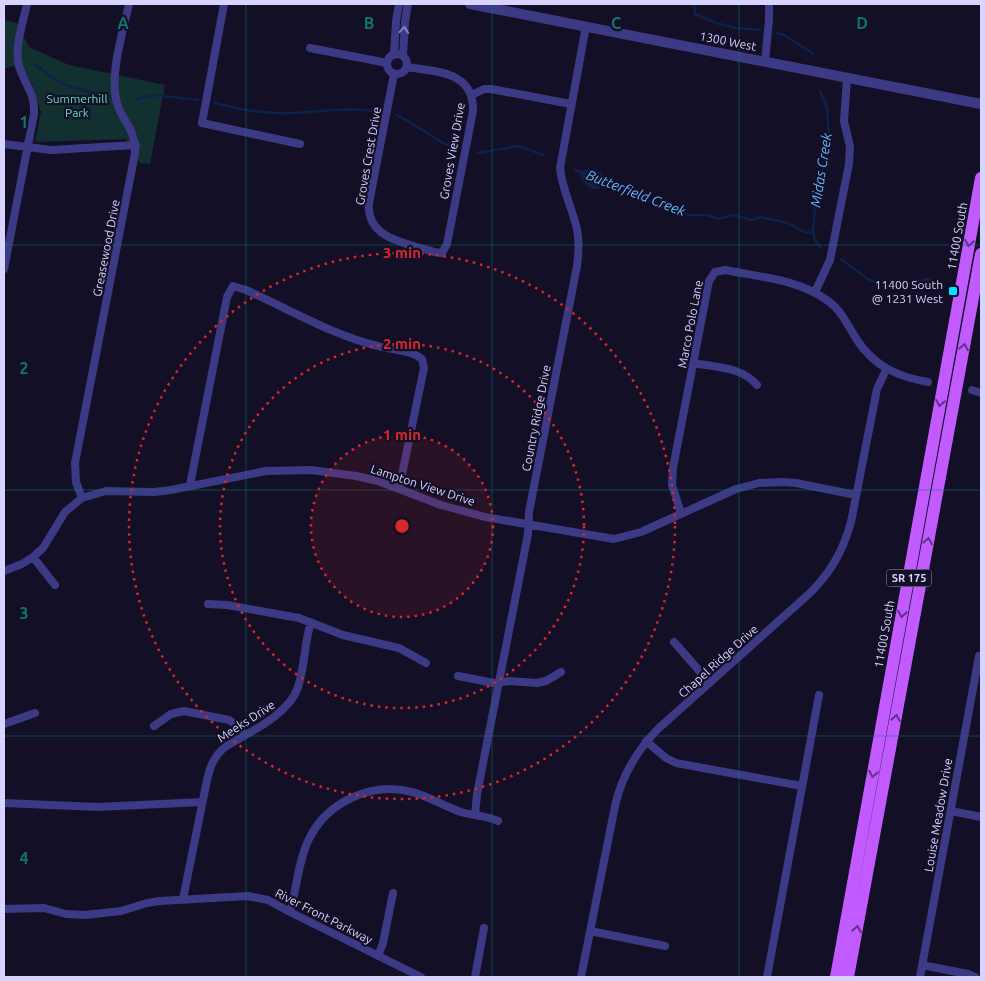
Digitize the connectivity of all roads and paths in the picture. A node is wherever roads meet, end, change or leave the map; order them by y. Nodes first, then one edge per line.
1 (27, 4) edge
2 (129, 4) edge
3 (224, 4) edge
4 (399, 4) edge
5 (408, 4) edge
6 (470, 4) edge
7 (769, 4) edge
8 (484, 5) edge
9 (586, 26) junction
10 (310, 48) dead end
11 (398, 55) junction
12 (765, 62) junction
13 (387, 63) junction
14 (407, 67) junction
15 (394, 74) junction
16 (847, 79) junction
17 (472, 95) junction
18 (571, 104) junction
19 (981, 104) edge
20 (4, 144) edge
21 (300, 144) dead end
22 (136, 145) junction
23 (27, 146) junction
24 (981, 178) edge
25 (442, 253) joint
26 (981, 254) edge
27 (4, 268) edge
28 (815, 292) junction
29 (693, 363) junction
30 (886, 370) junction
31 (928, 382) dead end
32 (757, 385) dead end
33 (972, 390) dead end
34 (981, 393) edge
35 (190, 485) junction
36 (400, 489) junction
37 (856, 495) junction
38 (82, 498) junction
39 (681, 513) junction
40 (528, 524) junction
41 (33, 558) junction
42 (4, 571) edge
43 (55, 585) dead end
44 (208, 604) dead end
45 (311, 622) junction
46 (674, 642) dead end
47 (980, 657) edge
48 (426, 663) dead end
49 (561, 672) dead end
50 (458, 676) dead end
51 (499, 682) junction
52 (710, 683) junction
53 (819, 695) dead end
54 (36, 713) dead end
55 (4, 724) edge
56 (154, 726) dead end
57 (244, 736) junction
58 (646, 741) junction
59 (802, 786) junction
60 (4, 802) edge
61 (202, 802) junction
62 (951, 811) junction
63 (475, 815) junction
64 (981, 817) edge
65 (498, 821) dead end
66 (393, 893) dead end
67 (183, 899) junction
68 (4, 909) edge
69 (290, 912) junction
70 (484, 928) dead end
71 (590, 932) junction
72 (665, 946) dead end
73 (378, 956) junction
74 (922, 965) junction
75 (421, 977) edge
76 (475, 977) edge
77 (581, 977) edge
78 (767, 977) edge
79 (836, 977) edge
80 (848, 977) edge
81 (920, 977) edge
82 (975, 977) edge

1 - 23 street
2 - 22 street, Greasewood Drive
3 - 21 street
4 - 11 street
11 -> 5 street
6 - 8 street, 1300 West
7 - 12 street
8 - 9 street, 1300 West
9 - 12 street, 1300 West
9 - 18 street, Country Ridge Drive
10 - 13 street
11 - 13 street
11 - 14 street
12 - 16 street, 1300 West
13 - 15 street
14 - 15 street
14 - 17 street, Groves View Drive
15 - 25 street, Groves Crest Drive
16 - 19 street, 1300 West
16 - 28 street
17 - 18 street
17 - 25 street, Groves View Drive
18 - 40 street, Country Ridge Drive
20 - 23 street
22 - 23 street
22 - 38 street, Greasewood Drive
23 - 27 street
24 -> 79 main road, 11400 South / SR 175
80 -> 26 main road, SR 175
28 - 29 street, Marco Polo Lane
28 - 30 street, Marco Polo Lane
29 - 32 street
29 - 39 street, Marco Polo Lane
30 - 31 street, Marco Polo Lane
30 - 37 street, Chapel Ridge Drive
33 - 34 street
35 - 36 street, Lampton View Drive
35 - 36 street
35 - 38 street, Lampton View Drive
36 - 40 street, Lampton View Drive
37 - 39 street, Lampton View Drive
37 - 52 street, Chapel Ridge Drive
38 - 41 street, Lampton View Drive
39 - 40 street, Lampton View Drive
40 - 51 street, Country Ridge Drive
41 - 42 street, Lampton View Drive
41 - 43 street
44 - 45 street
45 - 48 street
45 - 57 street, Meeks Drive
46 - 52 street
47 - 62 street, Louise Meadow Drive
49 - 51 street
50 - 51 street
51 - 63 street, Country Ridge Drive
52 - 58 street, Chapel Ridge Drive
53 - 59 street
54 - 55 street
56 - 57 street
57 - 61 street, Meeks Drive
58 - 59 street
58 - 71 street, Chapel Ridge Drive
59 - 78 street
60 - 61 street
61 - 67 street, Meeks Drive
62 - 64 street
62 - 74 street, Louise Meadow Drive
63 - 65 street
63 - 69 street
66 - 73 street
67 - 68 street, River Front Parkway
67 - 69 street, River Front Parkway
69 - 73 street, River Front Parkway
70 - 76 street
71 - 72 street
71 - 77 street, Chapel Ridge Drive
73 - 75 street, River Front Parkway
74 - 81 street, Louise Meadow Drive
74 - 82 street

